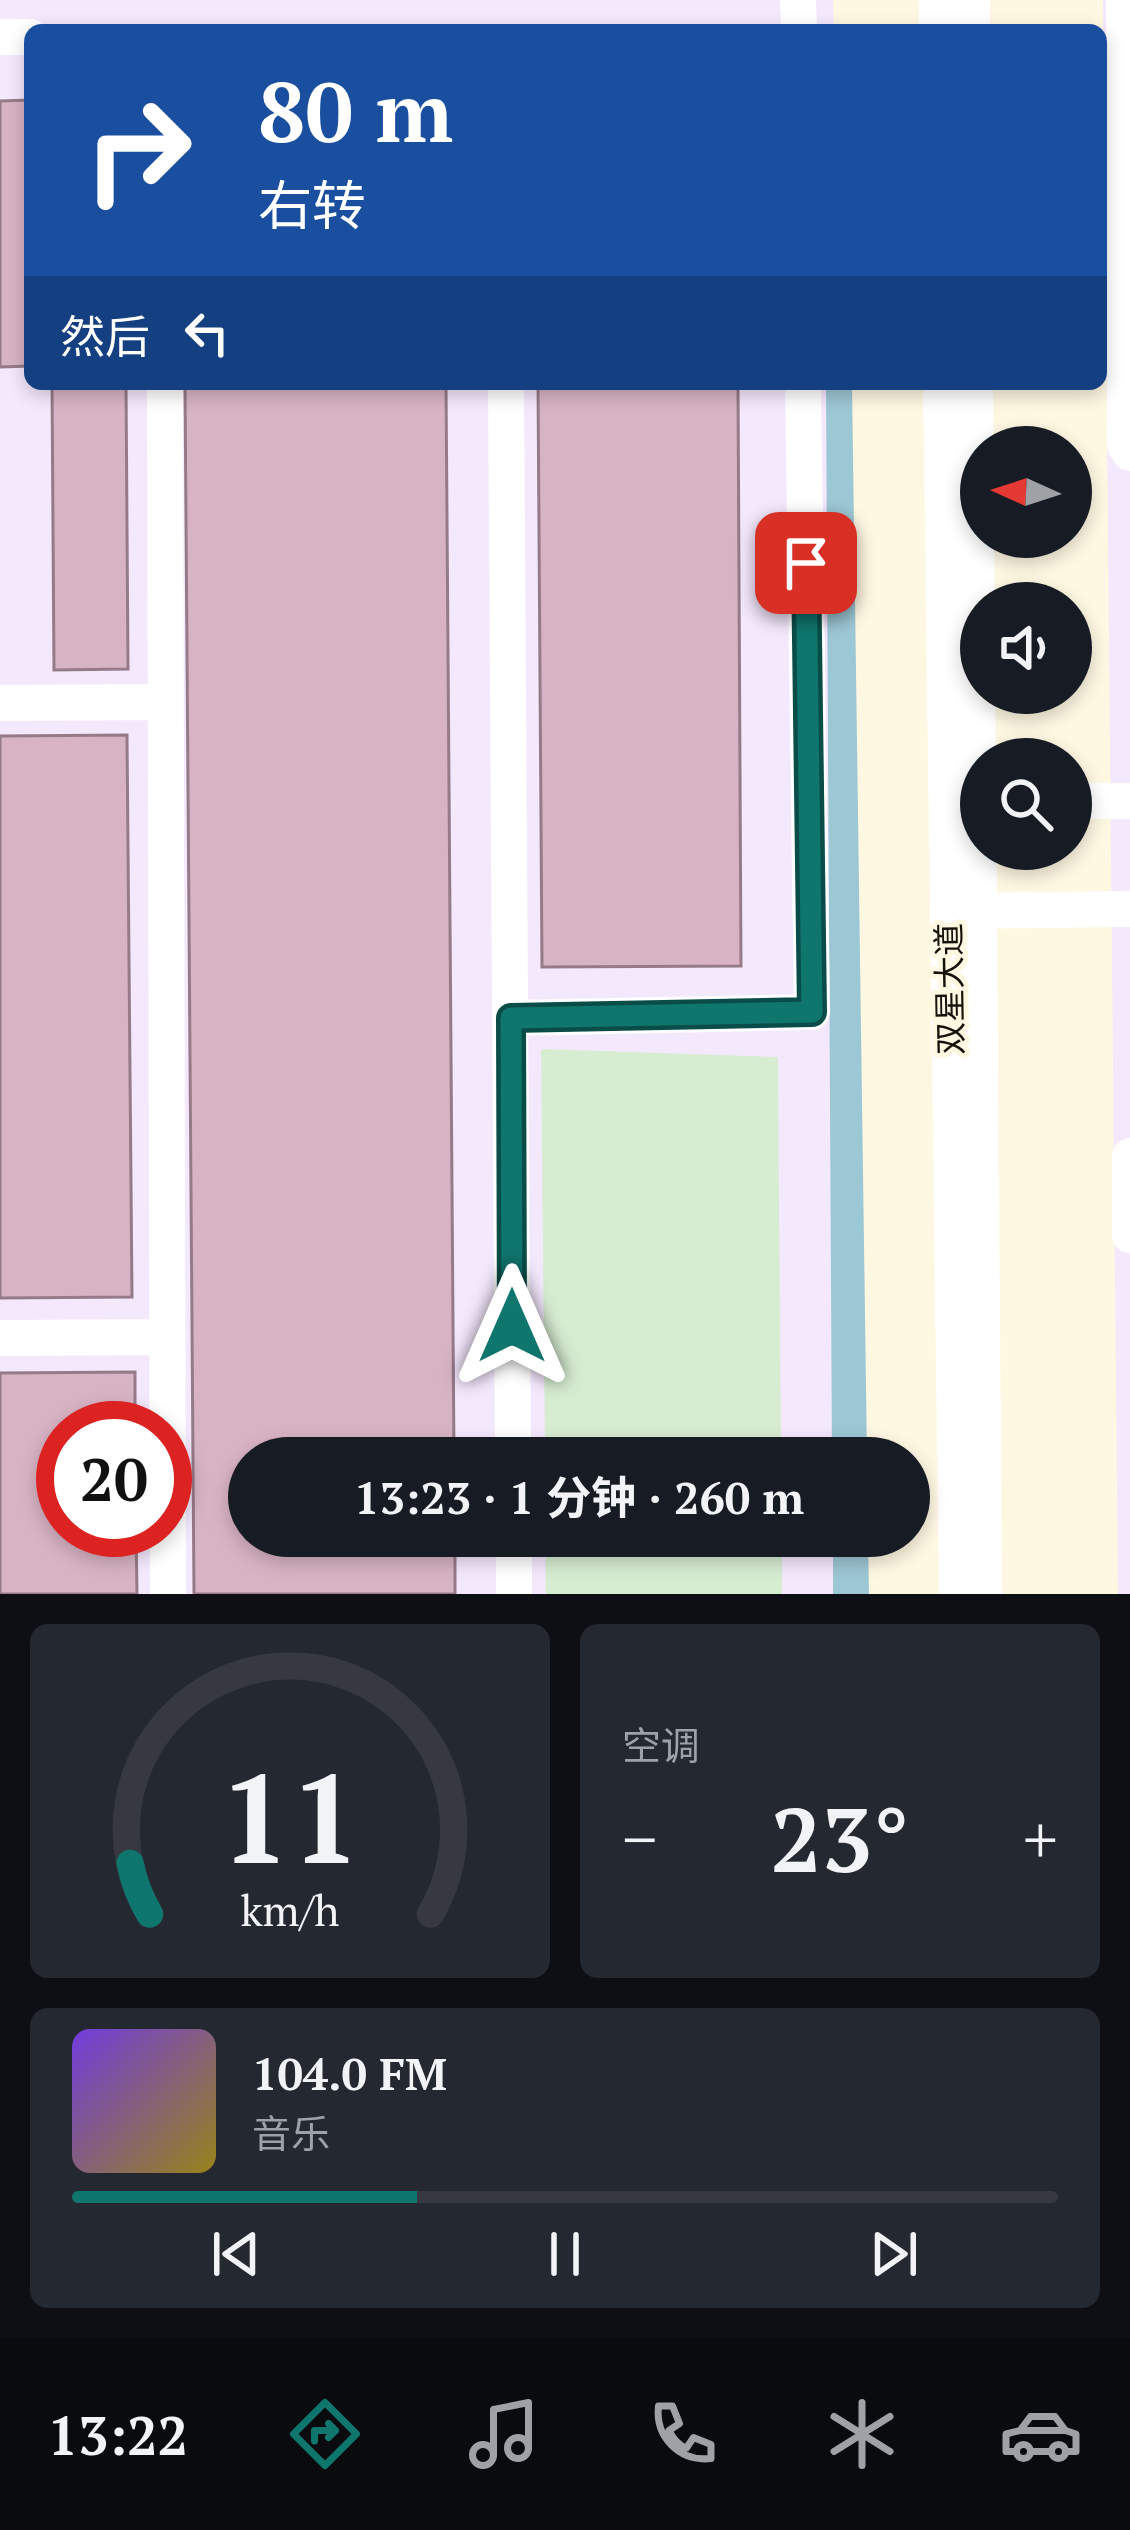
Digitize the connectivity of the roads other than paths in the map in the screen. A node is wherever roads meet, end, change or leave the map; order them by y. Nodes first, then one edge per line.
1 (1124, 0) edge
2 (1119, 175) edge
3 (165, 390) edge
4 (506, 390) edge
5 (803, 390) edge
6 (941, 390) edge
7 (975, 390) edge
8 (1130, 453) edge
9 (166, 702) junction
10 (0, 703) edge
11 (964, 738) edge
12 (969, 738) edge
13 (1092, 801) edge
14 (1130, 801) edge
15 (965, 870) edge
16 (1130, 909) edge
17 (963, 910) junction
18 (511, 1018) junction
19 (1130, 1156) edge
20 (1130, 1234) edge
21 (168, 1337) junction
22 (0, 1338) edge
23 (513, 1437) edge
24 (514, 1557) edge
25 (169, 1594) edge
26 (514, 1594) edge
27 (957, 1594) edge
28 (984, 1594) edge

1 - 2 street
2 - 8 street
3 - 9 street
4 - 18 street
5 - 18 street
6 - 11 street, 双星大道
7 - 12 street, 双星大道
9 - 10 street
9 - 21 street
13 - 14 street
15 - 17 street, 双星大道
16 - 17 street
17 - 27 street, 双星大道
17 - 28 street, 双星大道
18 - 23 street
19 - 20 street
21 - 22 street
21 - 25 street
24 - 26 street

